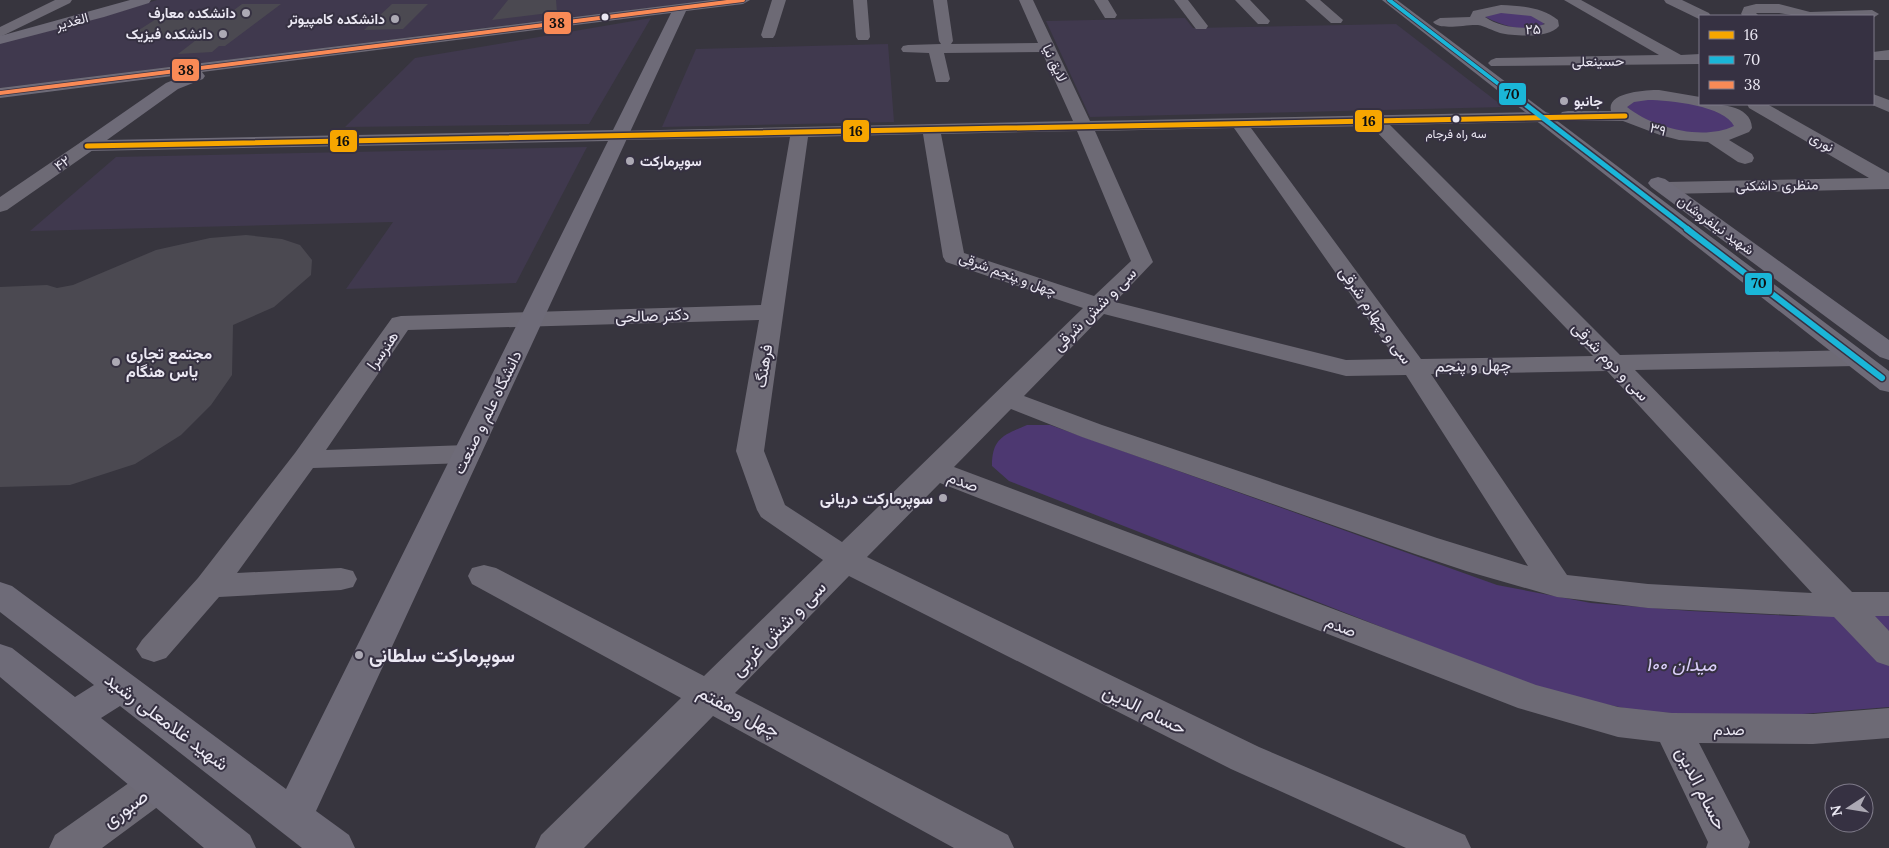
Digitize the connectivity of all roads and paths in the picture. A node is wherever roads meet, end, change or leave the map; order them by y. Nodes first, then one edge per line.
1 (64, 0) edge
2 (144, 0) edge
3 (743, 0) edge
4 (779, 0) edge
5 (860, 0) edge
6 (940, 0) edge
7 (1026, 0) edge
8 (1101, 0) edge
9 (1180, 0) edge
10 (1242, 0) edge
11 (1312, 0) edge
12 (1388, 0) edge
13 (1410, 0) edge
14 (1486, 0) edge
15 (1571, 0) edge
16 (1670, 0) edge
17 (1752, 0) edge
18 (1837, 0) edge
19 (681, 7) junction
20 (1769, 8) junction
21 (1501, 9) junction
22 (1110, 15) dead end
23 (1702, 15) edge
24 (1750, 15) edge
25 (1803, 15) edge
26 (1874, 15) edge
27 (1604, 19) junction
28 (1336, 20) dead end
29 (1550, 20) junction
30 (1263, 21) dead end
31 (1481, 21) junction
32 (1440, 22) junction
33 (1201, 26) dead end
34 (1536, 31) junction
35 (0, 33) edge
36 (768, 35) dead end
37 (862, 37) dead end
38 (0, 40) edge
39 (1551, 40) dead end
40 (1048, 47) junction
41 (940, 49) junction
42 (907, 53) dead end
43 (1889, 55) edge
44 (1874, 56) edge
45 (1677, 59) junction
46 (1699, 59) edge
47 (243, 63) junction
48 (1496, 63) junction
49 (1699, 71) edge
50 (942, 79) dead end
51 (1517, 79) dead end
52 (1624, 85) dead end
53 (172, 86) junction
54 (0, 93) edge
55 (1640, 96) junction
56 (0, 97) edge
57 (1874, 100) edge
58 (1699, 102) edge
59 (1710, 105) edge
60 (1889, 107) edge
61 (1761, 108) edge
62 (1545, 109) junction
63 (1731, 112) junction
64 (1568, 116) junction
65 (1625, 116) junction
66 (1375, 120) junction
67 (1239, 123) junction
68 (1084, 126) junction
69 (623, 128) junction
70 (930, 129) junction
71 (800, 131) junction
72 (1711, 136) junction
73 (87, 146) junction
74 (1745, 158) dead end
75 (1889, 182) edge
76 (1666, 188) junction
77 (0, 206) edge
78 (1098, 305) junction
79 (772, 312) junction
80 (531, 319) junction
81 (1884, 345) edge
82 (1856, 358) junction
83 (1614, 362) junction
84 (1412, 366) junction
85 (1889, 384) edge
86 (1006, 398) junction
87 (467, 454) junction
88 (305, 459) junction
89 (934, 470) junction
90 (845, 560) junction
91 (484, 576) dead end
92 (341, 579) dead end
93 (1558, 585) junction
94 (210, 586) junction
95 (0, 594) edge
96 (1889, 604) edge
97 (1827, 605) junction
98 (154, 649) dead end
99 (1889, 653) edge
100 (0, 657) edge
101 (121, 687) junction
102 (710, 696) junction
103 (73, 717) junction
104 (1889, 723) edge
105 (1672, 728) junction
106 (157, 785) junction
107 (293, 817) junction
108 (1430, 844) edge
109 (70, 848) edge
110 (235, 848) edge
111 (334, 848) edge
112 (556, 848) edge
113 (993, 848) edge
114 (1727, 848) edge

1 - 35 street
2 - 38 main road, الغدیر
3 - 19 main road
4 - 36 street
5 - 37 street
6 - 41 street
7 - 40 street, لایق نیا
8 - 22 street
9 - 33 street
10 - 30 street
11 - 28 street
12 - 62 main road, شهید نیلفروشان
13 - 32 main road
14 - 21 street
15 - 27 street
16 - 23 street
17 - 20 street
18 - 26 street
19 - 47 main road
19 - 69 main road, دانشگاه علم و صنعت
20 - 24 street
20 - 25 street
21 - 29 street, ۲۵
21 - 31 street, ۲۵
27 - 29 street
27 - 45 street
29 - 34 street, ۲۵
31 - 32 street
31 - 34 street, ۲۵
32 - 48 main road
34 - 39 street
40 - 41 street
40 - 68 street, لایق نیا
41 - 42 street
41 - 50 street
43 - 44 street
45 - 46 street, حسینعلی
45 - 48 street, حسینعلی
45 - 49 street
47 - 53 main road, ۴۲
47 - 54 main road
48 - 51 main road
52 - 55 street
53 - 56 main road
53 - 73 main road, ۴۲
55 - 58 street, ۳۹
55 - 65 street, ۳۹
57 - 60 street
59 - 63 street
61 - 63 street
61 - 75 street, نوری
62 - 64 main road
62 - 66 street
62 - 82 main road, شهید نیلفروشان
63 - 72 street, ۳۹
64 - 65 street
64 - 76 main road, شهید نیلفروشان
65 - 72 street, ۳۹
66 - 67 street
66 - 83 street, سی و دوم شرقی
67 - 68 street
67 - 84 street, سی و چهارم شرقی
68 - 70 street
68 - 78 street, سی و شش شرقی
69 - 71 street
69 - 73 main road
69 - 80 main road, دانشگاه علم و صنعت
70 - 71 street
70 - 78 street, چهل و ‍پنجم شرقی
71 - 79 street, فرهنگ
72 - 74 street
73 - 77 street, ۴۲
75 - 76 street, منظری داشکنی
76 - 81 main road, شهید نیلفروشان
78 - 84 street, چهل و پنجم
78 - 86 street, سی و شش شرقی
79 - 80 street, دکتر صالحی
79 - 90 street, فرهنگ
80 - 87 main road, دانشگاه علم و صنعت
80 - 88 street, هنرسرا
82 - 83 street, چهل و پنجم
82 - 85 main road, شهید نیلفروشان
83 - 84 street, چهل و پنجم
83 - 97 street, سی و دوم شرقی
84 - 93 street, سی و چهارم شرقی
86 - 89 street, صدم
86 - 93 street
87 - 88 street
87 - 107 main road, دانشگاه علم و صنعت
88 - 94 street, هنرسرا
89 - 90 street, سی و شش غربی
89 - 105 street, صدم
90 - 102 street, سی و شش غربی
90 - 108 street, حسام الدین
91 - 102 street, چهل وهفتم
92 - 94 street
93 - 97 street
94 - 98 street, هنرسرا
95 - 101 main road, شهید غلامعلی رشید
96 - 97 street
97 - 99 street
100 - 103 main road
101 - 103 main road
101 - 107 main road, شهید غلامعلی رشید
102 - 112 street, سی و شش غربی
102 - 113 street, چهل وهفتم
103 - 106 main road
104 - 105 street, صدم
105 - 114 street, حسام الدین
106 - 109 street, صبوری
106 - 110 main road
107 - 111 main road, شهید غلامعلی رشید

